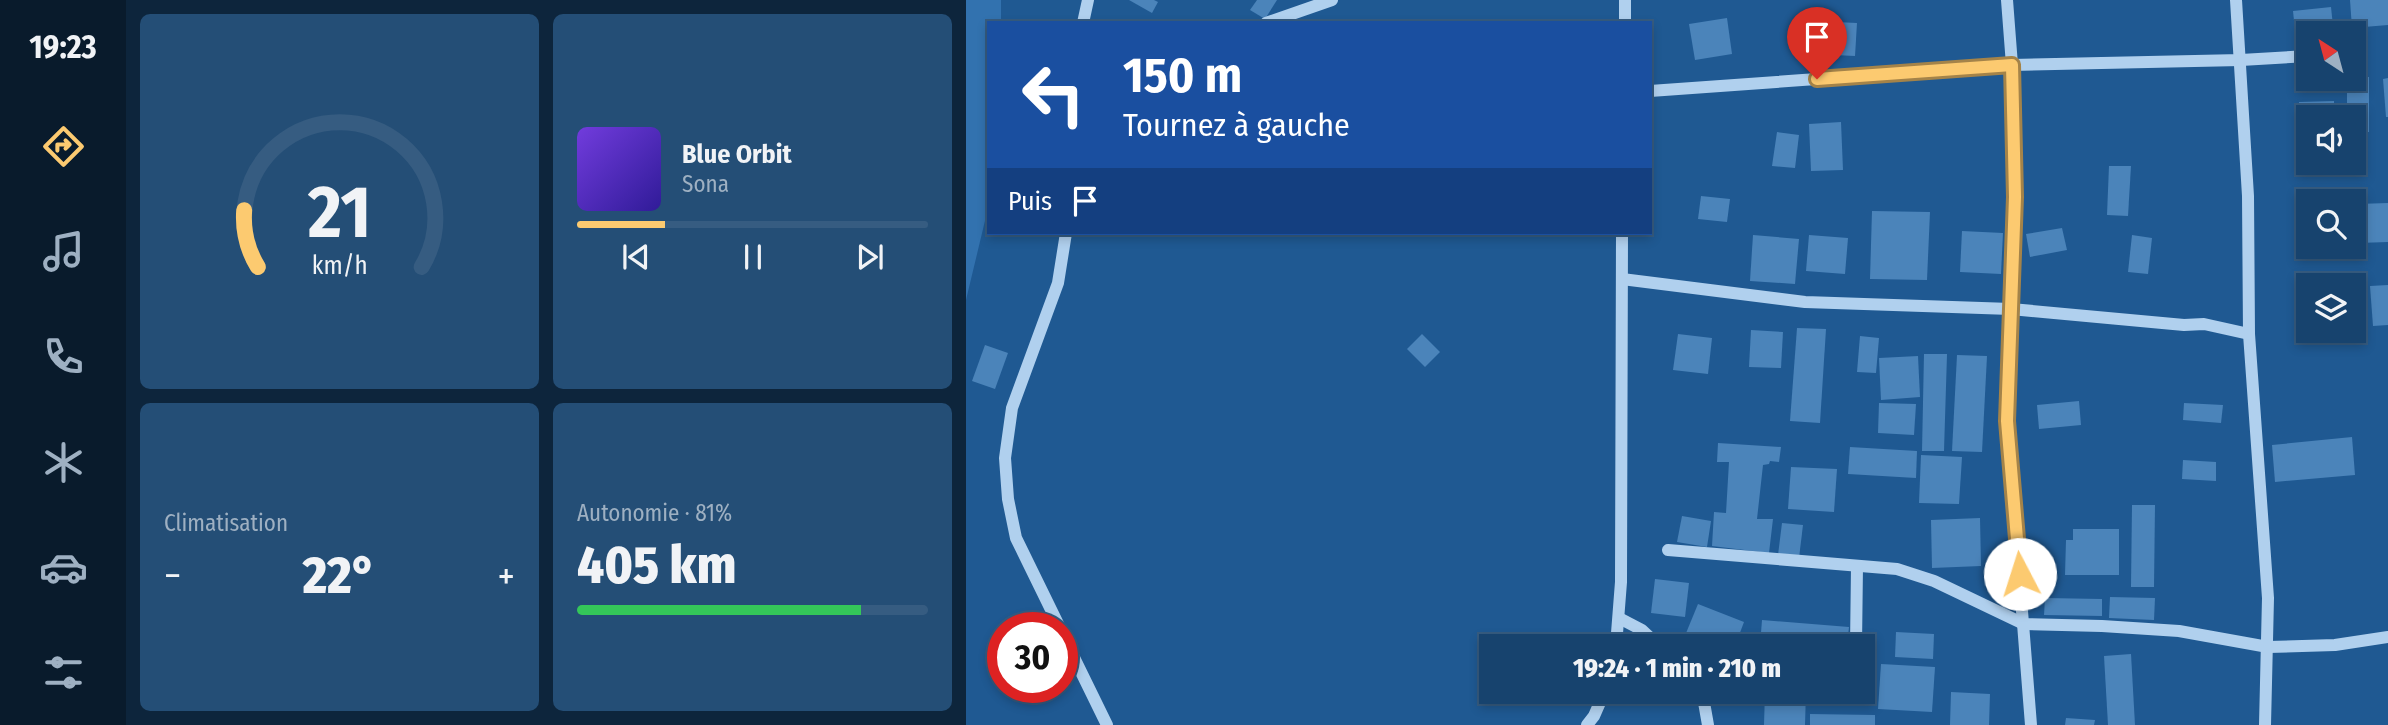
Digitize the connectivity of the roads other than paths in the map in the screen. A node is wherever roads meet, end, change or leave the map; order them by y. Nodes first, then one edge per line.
1 (1087, 0) edge
2 (1332, 0) edge
3 (1625, 0) edge
4 (2007, 0) edge
5 (2236, 0) edge
6 (1083, 21) edge
7 (1272, 21) edge
8 (1625, 21) edge
9 (2296, 57) edge
10 (2241, 60) junction
11 (2012, 65) junction
12 (1652, 91) edge
13 (1066, 235) edge
14 (1622, 235) edge
15 (1622, 279) junction
16 (2011, 309) junction
17 (2249, 334) junction
18 (1668, 550) dead end
19 (1857, 566) junction
20 (1052, 612) edge
21 (1619, 618) junction
22 (2024, 624) junction
23 (1617, 634) edge
24 (1646, 634) edge
25 (1856, 634) edge
26 (2388, 638) edge
27 (2269, 647) junction
28 (1078, 665) edge
29 (1599, 704) edge
30 (1704, 704) edge
31 (1107, 725) edge
32 (1587, 725) edge
33 (1708, 725) edge
34 (2031, 725) edge
35 (2265, 725) edge

1 - 6 street
2 - 7 street
3 - 8 street
4 - 11 street
5 - 10 street
9 - 10 street
10 - 11 street
10 - 17 street
11 - 12 street
11 - 16 street
13 - 20 street
14 - 15 street
15 - 16 street
15 - 21 street
16 - 17 street
16 - 22 street
17 - 27 street
18 - 19 street
19 - 22 street
19 - 25 street
21 - 23 street
21 - 24 street
22 - 27 street
22 - 34 street
26 - 27 street
27 - 35 street
28 - 31 street
29 - 32 street
30 - 33 street

